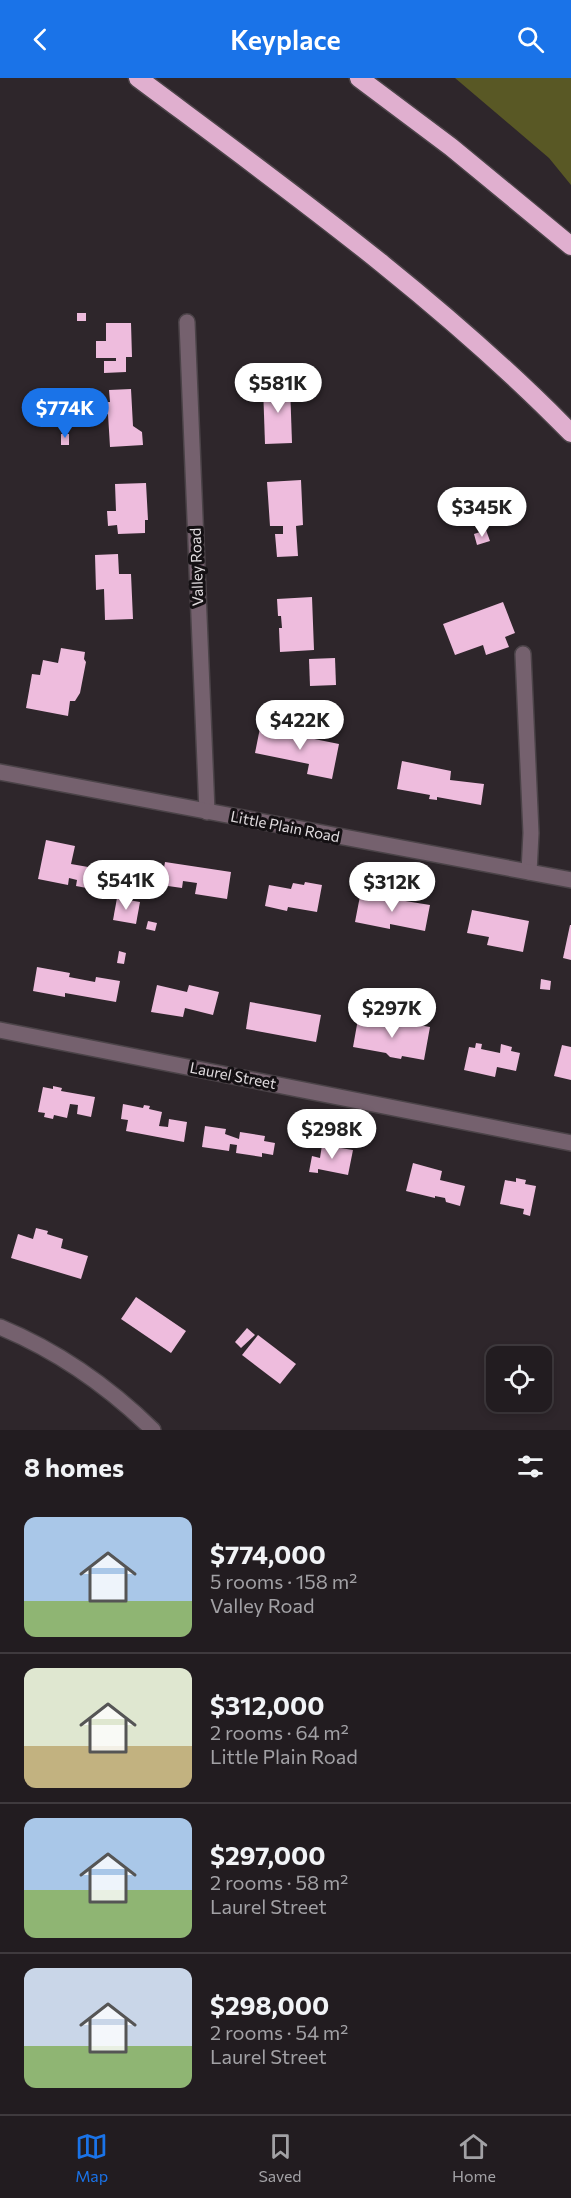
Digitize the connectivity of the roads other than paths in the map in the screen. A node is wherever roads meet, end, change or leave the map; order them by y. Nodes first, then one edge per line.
1 (138, 78) edge
2 (359, 78) edge
3 (571, 246) edge
4 (187, 322) dead end
5 (571, 433) edge
6 (523, 654) dead end
7 (0, 772) edge
8 (207, 812) junction
9 (529, 872) junction
10 (571, 880) edge
11 (0, 1030) edge
12 (571, 1143) edge
13 (0, 1327) edge
14 (153, 1430) edge

1 - 5 highway
2 - 3 highway
4 - 8 street, Valley Road
6 - 9 street
7 - 8 street, Little Plain Road
8 - 9 street, Little Plain Road
9 - 10 street, Little Plain Road
11 - 12 street, Laurel Street
13 - 14 street

